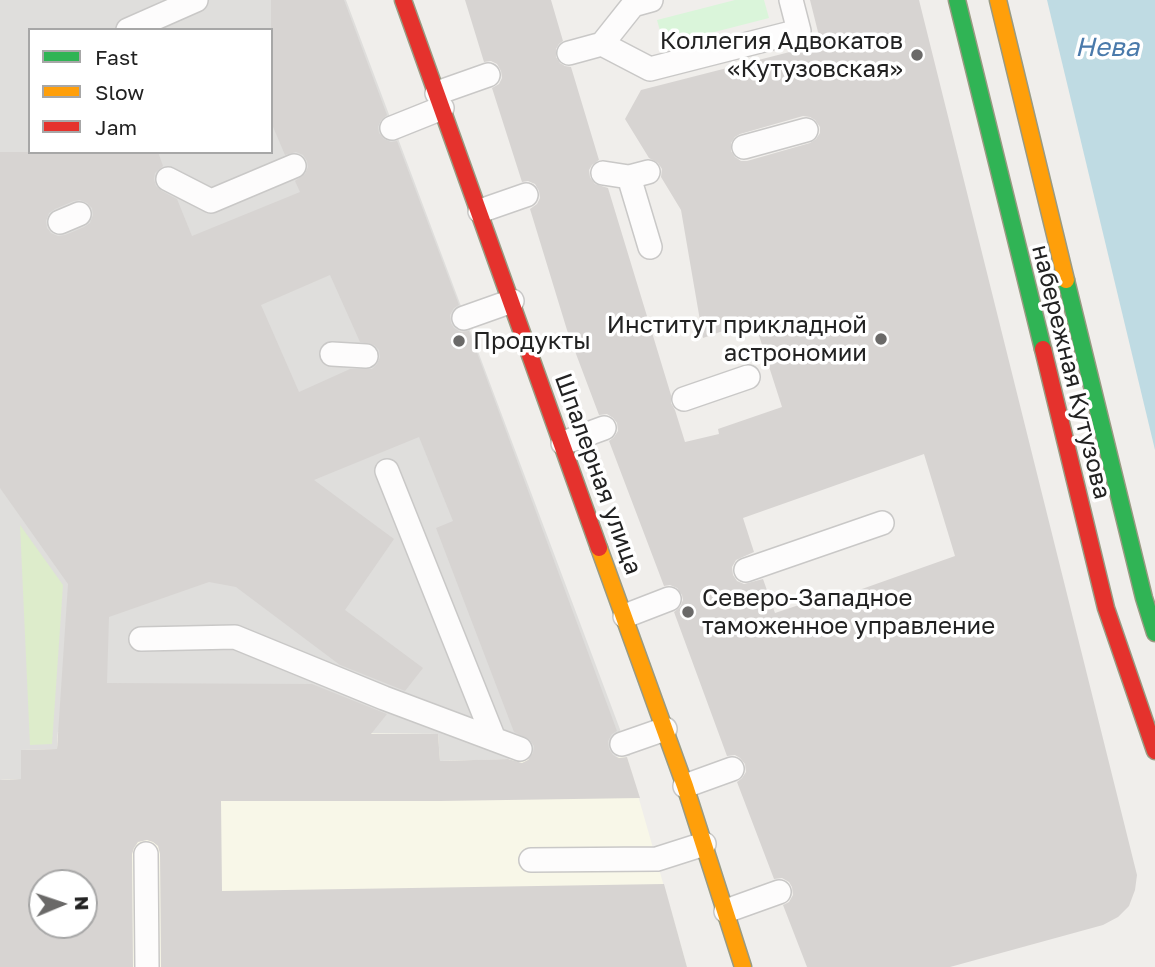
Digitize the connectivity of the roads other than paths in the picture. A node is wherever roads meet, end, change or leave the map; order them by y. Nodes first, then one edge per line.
1 (196, 0) edge
2 (404, 0) edge
3 (651, 0) edge
4 (791, 0) edge
5 (957, 0) edge
6 (998, 0) edge
7 (133, 28) edge
8 (601, 44) junction
9 (569, 53) dead end
10 (488, 75) dead end
11 (439, 101) junction
12 (392, 128) dead end
13 (806, 130) dead end
14 (744, 147) dead end
15 (294, 166) dead end
16 (603, 173) dead end
17 (169, 178) dead end
18 (526, 195) dead end
19 (480, 211) junction
20 (650, 247) dead end
21 (512, 302) junction
22 (464, 318) dead end
23 (332, 355) dead end
24 (366, 356) dead end
25 (748, 377) dead end
26 (684, 398) dead end
27 (604, 428) dead end
28 (563, 443) junction
29 (387, 471) dead end
30 (882, 523) dead end
31 (746, 570) dead end
32 (669, 599) dead end
33 (625, 616) junction
34 (1155, 633) edge
35 (141, 639) dead end
36 (665, 729) junction
37 (494, 739) junction
38 (622, 744) dead end
39 (520, 749) dead end
40 (1155, 751) edge
41 (732, 769) dead end
42 (685, 786) junction
43 (704, 844) junction
44 (146, 854) dead end
45 (531, 860) dead end
46 (779, 892) dead end
47 (726, 911) junction
48 (147, 967) edge
49 (743, 967) edge

1 - 7 lane
2 - 11 main road, Шпалерная улица
3 - 8 lane
4 - 8 lane
5 - 40 main road, набережная Кутузова
6 - 34 main road, набережная Кутузова
8 - 9 lane
10 - 11 lane
11 - 12 lane
11 - 19 main road, Шпалерная улица
13 - 14 lane
15 - 17 lane
16 - 20 lane
18 - 19 lane
19 - 21 main road, Шпалерная улица
21 - 22 lane
21 - 28 main road, Шпалерная улица
23 - 24 lane
25 - 26 lane
27 - 28 lane
28 - 33 main road, Шпалерная улица
29 - 37 lane
30 - 31 lane
32 - 33 lane
33 - 36 main road, Шпалерная улица
35 - 37 lane
36 - 38 lane
36 - 42 main road, Шпалерная улица
37 - 39 lane
41 - 42 lane
42 - 43 main road, Шпалерная улица
43 - 45 lane
43 - 47 main road, Шпалерная улица
44 - 48 lane
46 - 47 lane
47 - 49 main road, Шпалерная улица

